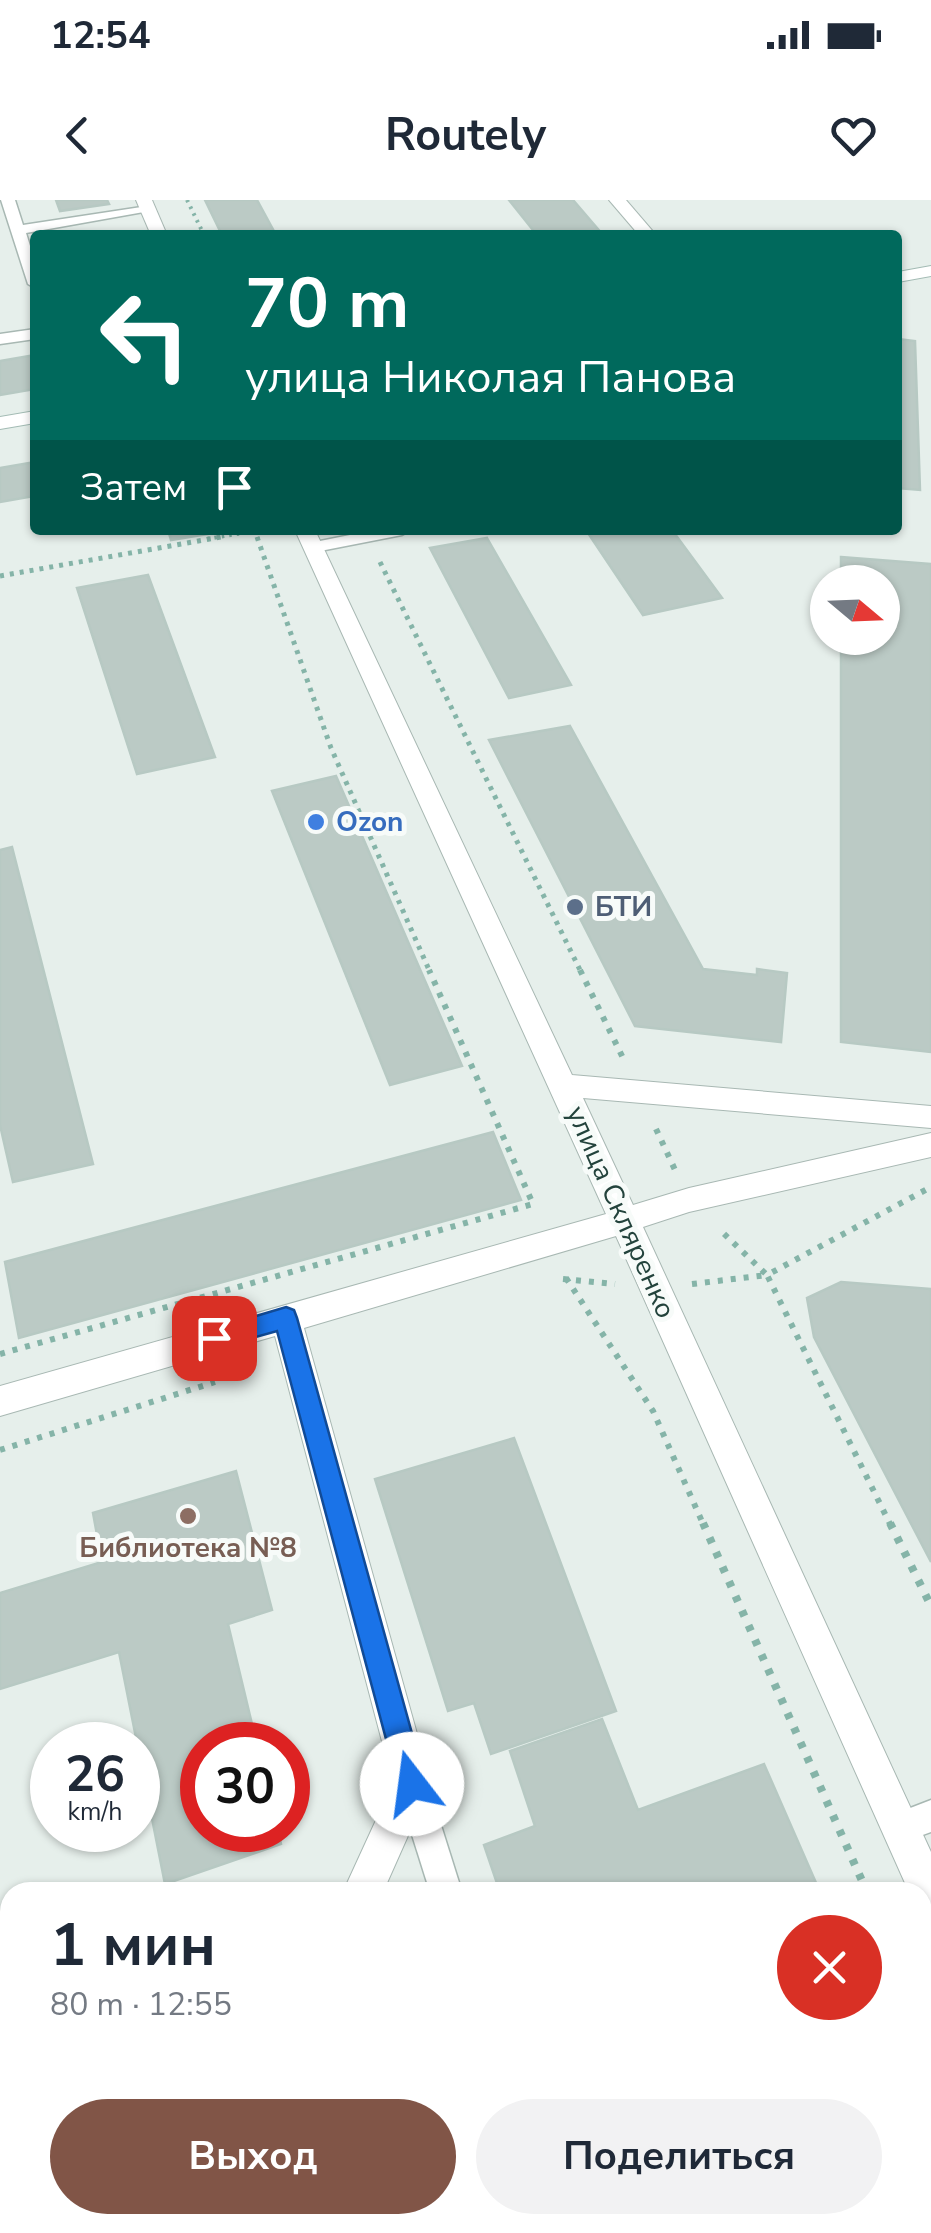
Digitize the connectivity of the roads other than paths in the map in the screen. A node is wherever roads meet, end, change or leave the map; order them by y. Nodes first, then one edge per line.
1 (8, 200) edge
2 (617, 200) edge
3 (146, 205) edge
4 (18, 230) junction
5 (157, 230) edge
6 (644, 230) edge
7 (30, 268) edge
8 (931, 271) edge
9 (902, 276) edge
10 (30, 335) edge
11 (0, 339) edge
12 (30, 418) edge
13 (0, 423) edge
14 (374, 535) edge
15 (310, 538) edge
16 (564, 1084) junction
17 (931, 1117) edge
18 (931, 1145) edge
19 (623, 1220) junction
20 (286, 1318) junction
21 (0, 1400) edge
22 (412, 1784) junction
23 (931, 1816) edge
24 (898, 1828) junction
25 (368, 1882) edge
26 (443, 1882) edge
27 (924, 1882) edge

1 - 4 lane
2 - 6 street
3 - 4 lane
3 - 5 street
4 - 7 lane
8 - 9 street
10 - 11 lane
12 - 13 street
14 - 15 lane
15 - 16 street, улица Скляренко
16 - 17 street
16 - 19 street, улица Скляренко
18 - 19 street
19 - 20 street
19 - 24 street, улица Скляренко
20 - 21 street
20 - 22 street
22 - 25 street
22 - 26 lane
23 - 24 lane
24 - 27 street, улица Скляренко

